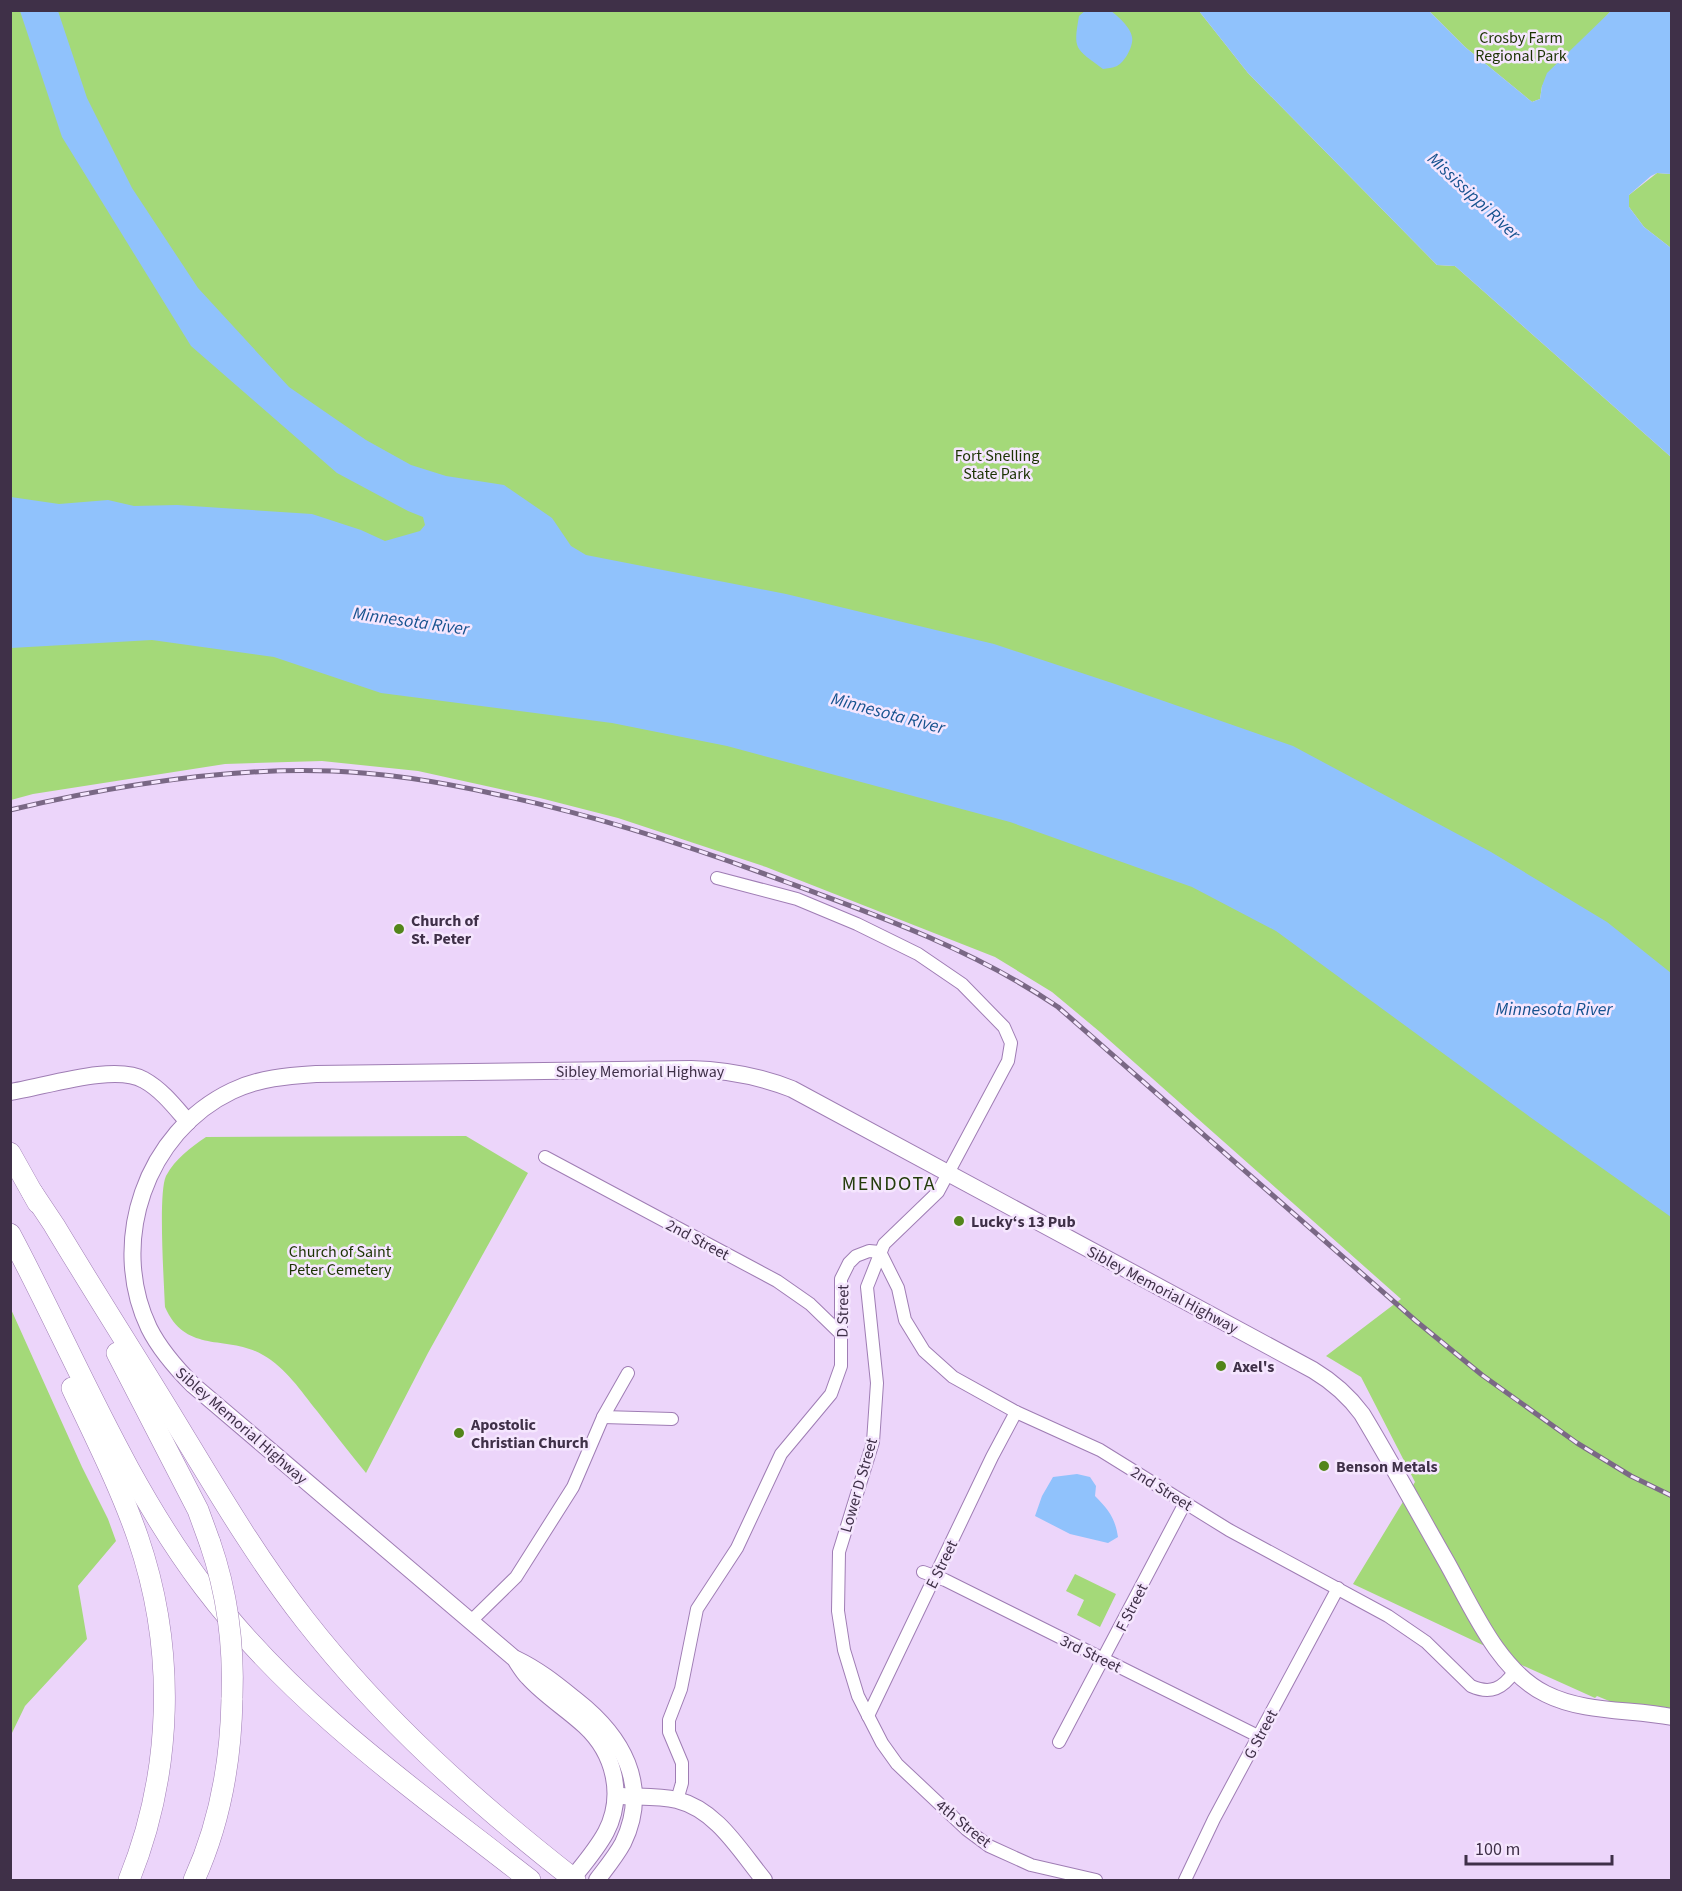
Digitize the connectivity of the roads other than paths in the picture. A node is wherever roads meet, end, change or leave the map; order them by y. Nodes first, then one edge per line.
1 (717, 878) dead end
2 (10, 1092) edge
3 (188, 1122) junction
4 (10, 1153) edge
5 (545, 1157) dead end
6 (949, 1173) junction
7 (32, 1192) junction
8 (10, 1234) edge
9 (10, 1244) edge
10 (880, 1252) junction
11 (841, 1334) junction
12 (628, 1373) dead end
13 (1016, 1412) junction
14 (603, 1417) junction
15 (672, 1419) dead end
16 (1185, 1503) junction
17 (929, 1574) junction
18 (1338, 1588) junction
19 (471, 1620) junction
20 (515, 1659) junction
21 (1104, 1660) junction
22 (1514, 1672) junction
23 (868, 1716) junction
24 (1671, 1717) edge
25 (1258, 1737) junction
26 (1059, 1742) dead end
27 (615, 1795) junction
28 (633, 1797) junction
29 (677, 1800) junction
30 (573, 1880) edge
31 (129, 1881) edge
32 (194, 1881) edge
33 (530, 1881) edge
34 (597, 1881) edge
35 (764, 1881) edge
36 (1096, 1881) edge
37 (1185, 1881) edge

1 - 6 street
2 - 3 main road
3 - 6 main road, Sibley Memorial Highway
3 - 19 main road, Sibley Memorial Highway
4 - 7 highway
5 - 11 street, 2nd Street
6 - 10 street
6 - 22 main road, Sibley Memorial Highway
7 - 30 highway
7 - 32 highway, bridge
8 - 33 highway
9 - 31 highway
10 - 11 street, D Street
10 - 13 street, 2nd Street
10 - 23 street, Lower D Street
11 - 29 street, D Street
12 - 14 street
13 - 16 street, 2nd Street
13 - 17 street, E Street
14 - 15 street
14 - 19 street
16 - 18 street, 2nd Street
16 - 21 street, F Street
17 - 21 street, 3rd Street
17 - 23 street, E Street
18 - 22 street, 2nd Street
18 - 25 street, G Street
19 - 20 main road, Sibley Memorial Highway
20 - 27 main road
20 - 28 main road
21 - 25 street, 3rd Street
21 - 26 street, F Street
22 - 24 main road, Sibley Memorial Highway
23 - 36 street, 4th Street
25 - 37 street, G Street
27 - 28 main road
27 - 30 main road
28 - 29 main road
28 - 34 main road
29 - 35 main road

